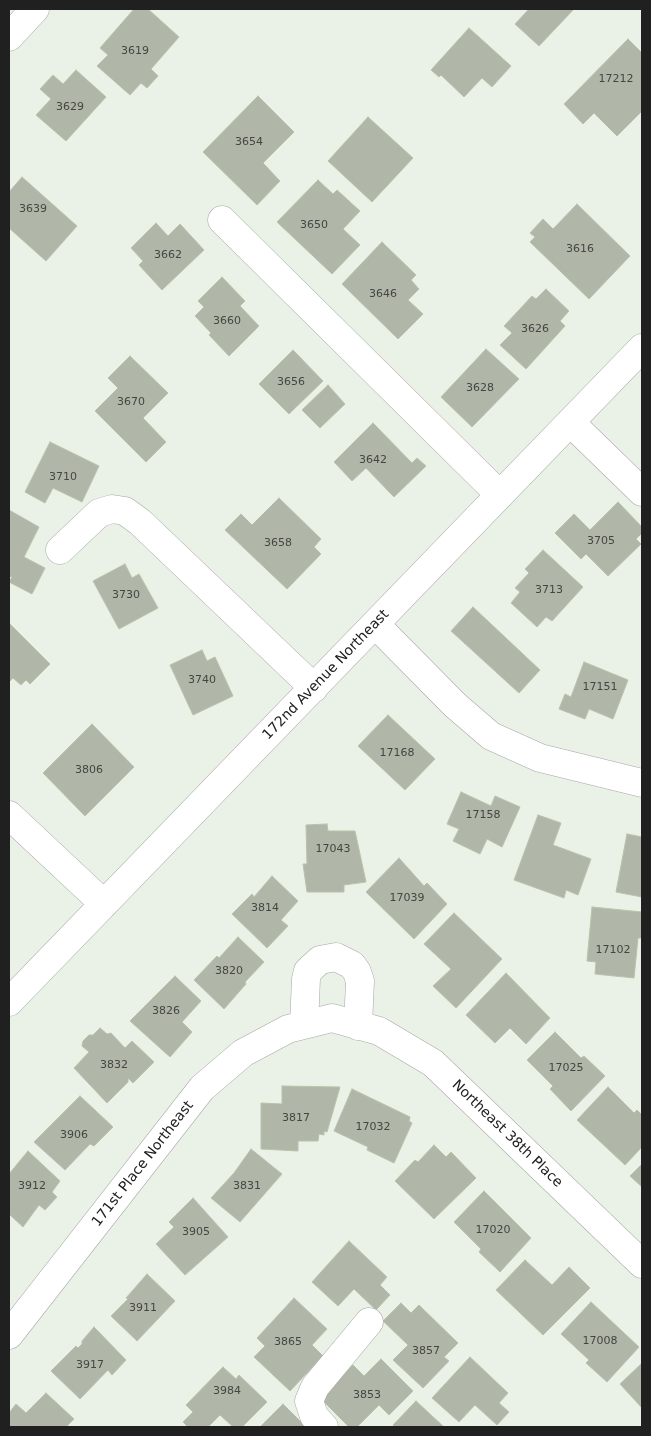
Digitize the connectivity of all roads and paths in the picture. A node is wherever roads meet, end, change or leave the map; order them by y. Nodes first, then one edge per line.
1 (35, 9) edge
2 (9, 37) edge
3 (222, 220) dead end
4 (642, 348) edge
5 (570, 423) junction
6 (642, 492) edge
7 (500, 495) junction
8 (60, 550) dead end
9 (375, 624) junction
10 (314, 688) junction
11 (642, 783) edge
12 (9, 815) edge
13 (104, 904) junction
14 (9, 1002) edge
15 (332, 1018) joint
16 (304, 1025) junction
17 (358, 1026) junction
18 (642, 1264) edge
19 (369, 1322) dead end
20 (9, 1335) edge
21 (324, 1427) edge

1 - 2 street
3 - 7 street
4 - 5 street, 172nd Avenue Northeast
5 - 6 street
5 - 7 street, 172nd Avenue Northeast
7 - 9 street, 172nd Avenue Northeast
8 - 10 street
9 - 10 street, 172nd Avenue Northeast
9 - 11 street
10 - 13 street, 172nd Avenue Northeast
12 - 13 street
13 - 14 street, 172nd Avenue Northeast
15 - 16 street, 171st Place Northeast
15 - 17 street, Northeast 38th Place
16 - 17 street
16 - 20 street, 171st Place Northeast
17 - 18 street, Northeast 38th Place
19 - 21 street

